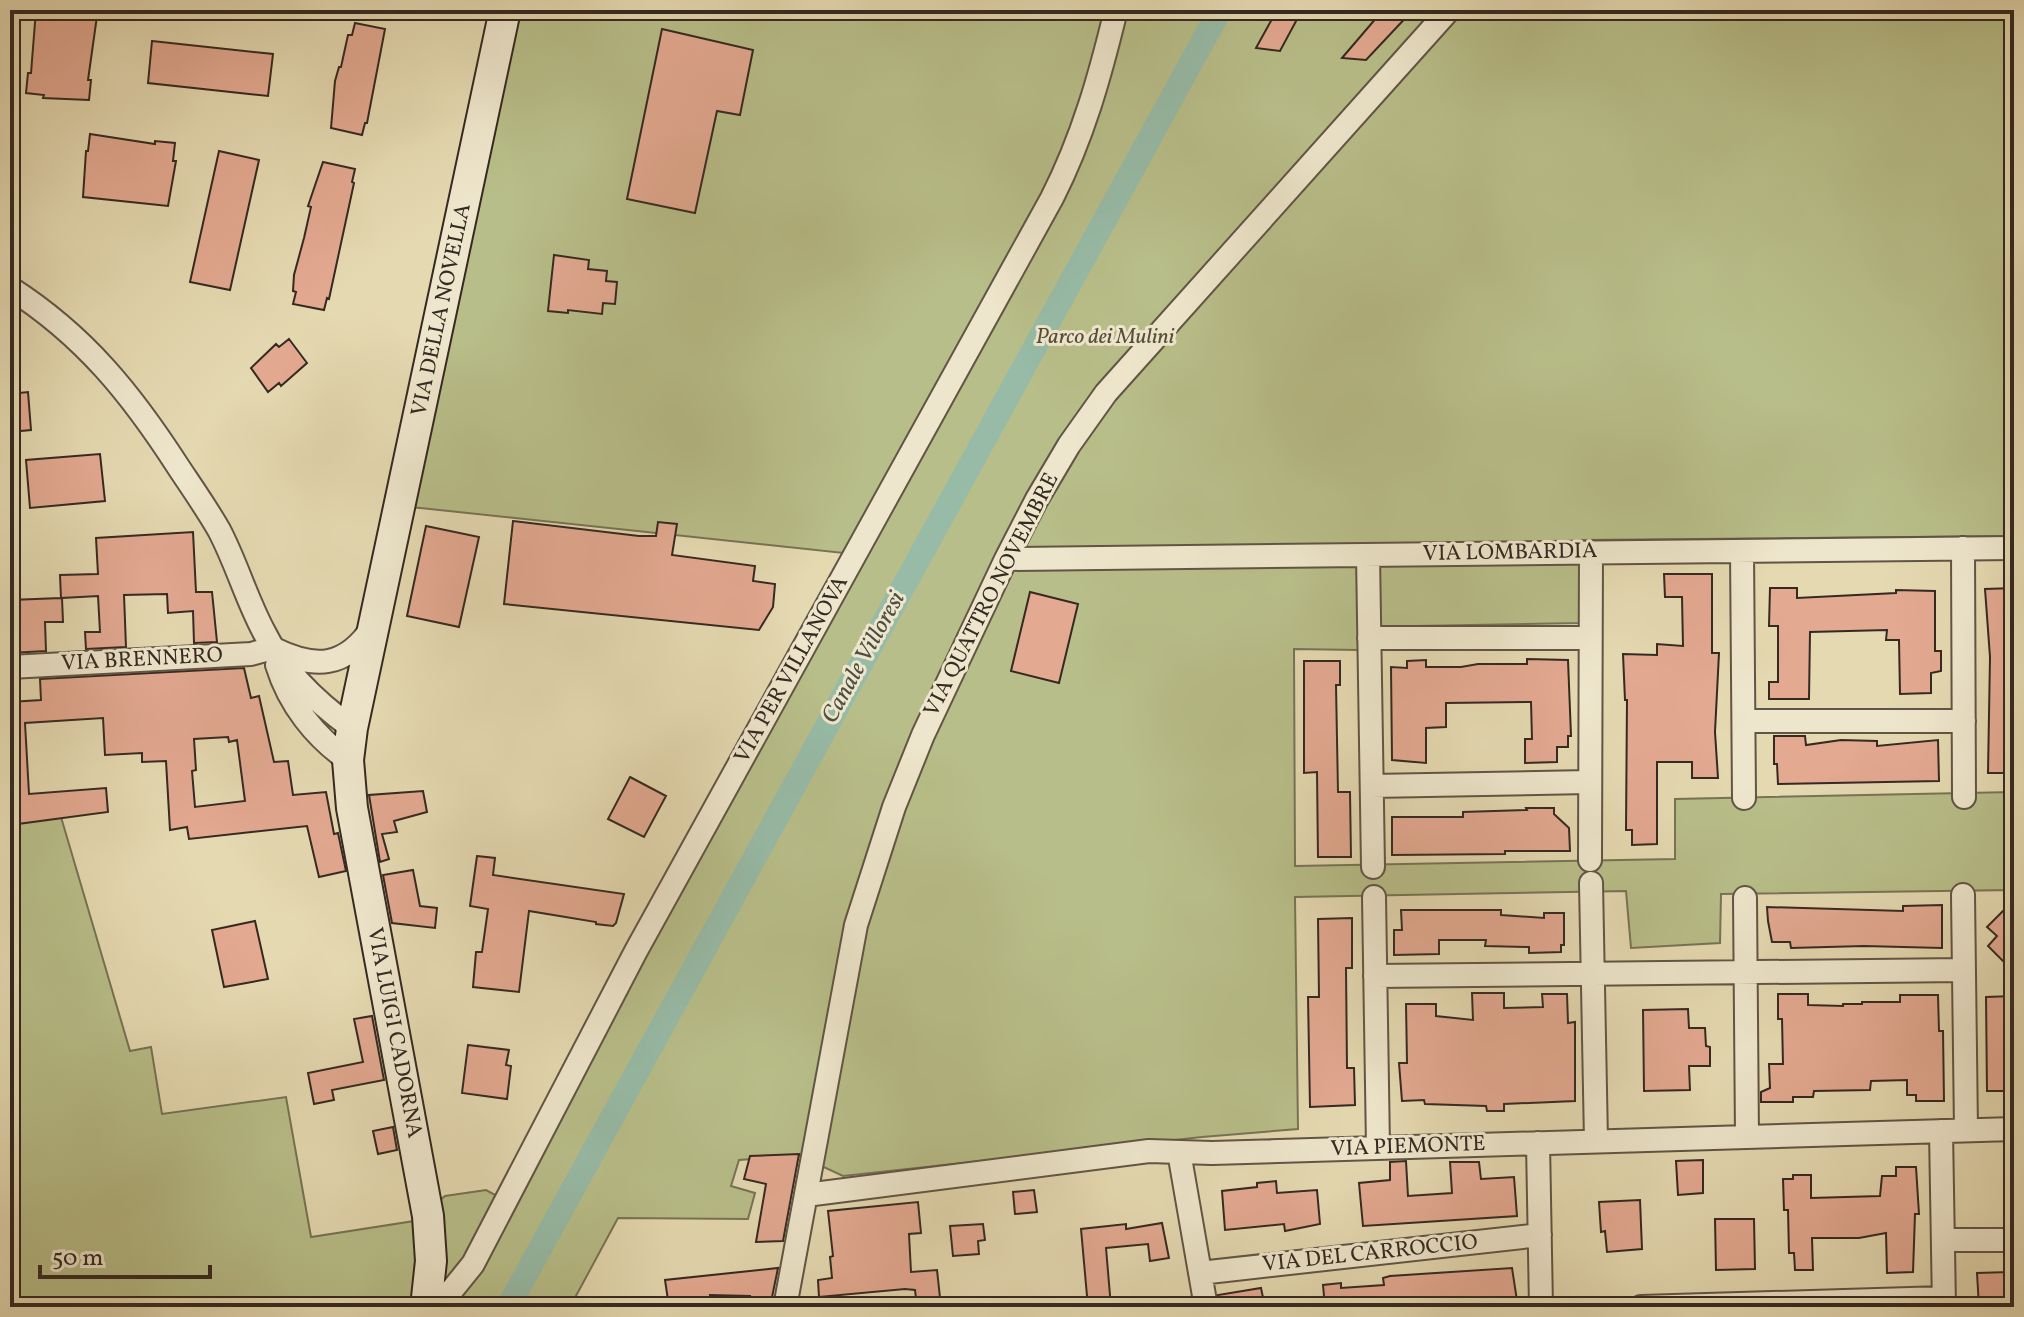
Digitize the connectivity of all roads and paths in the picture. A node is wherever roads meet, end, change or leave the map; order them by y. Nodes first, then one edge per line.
1 (505, 10) edge
2 (1116, 10) edge
3 (1449, 10) edge
4 (10, 288) edge
5 (1963, 548) junction
6 (2014, 548) edge
7 (1742, 551) junction
8 (1591, 552) junction
9 (1368, 555) junction
10 (1006, 559) junction
11 (378, 610) junction
12 (1369, 638) junction
13 (1590, 638) junction
14 (273, 648) junction
15 (10, 667) edge
16 (1744, 721) junction
17 (1964, 721) junction
18 (352, 728) junction
19 (348, 760) junction
20 (1589, 782) junction
21 (1372, 786) junction
22 (1964, 797) dead end
23 (1744, 798) dead end
24 (1590, 860) dead end
25 (1373, 867) dead end
26 (1591, 883) dead end
27 (1963, 895) dead end
28 (1374, 897) dead end
29 (1745, 898) dead end
30 (1963, 970) junction
31 (1746, 971) junction
32 (1593, 973) junction
33 (1375, 976) junction
34 (2014, 1129) edge
35 (1966, 1130) junction
36 (1941, 1131) junction
37 (1747, 1137) junction
38 (1596, 1141) junction
39 (1538, 1143) junction
40 (1378, 1147) junction
41 (1179, 1152) junction
42 (806, 1195) junction
43 (1540, 1235) junction
44 (1943, 1240) junction
45 (2014, 1240) edge
46 (1200, 1273) junction
47 (1944, 1303) edge
48 (426, 1306) edge
49 (785, 1307) edge
50 (1206, 1307) edge
51 (1541, 1307) edge
52 (1641, 1307) edge

1 - 11 street, VIA DELLA NOVELLA
2 - 48 street, VIA PER VILLANOVA
3 - 10 street, VIA QUATTRO NOVEMBRE
4 - 14 street
5 - 6 street, VIA LOMBARDIA
5 - 7 street, VIA LOMBARDIA
5 - 17 street
7 - 8 street, VIA LOMBARDIA
7 - 16 street
8 - 9 street, VIA LOMBARDIA
8 - 13 street
9 - 10 street, VIA LOMBARDIA
9 - 12 street
10 - 42 street, VIA QUATTRO NOVEMBRE
11 - 14 street
11 - 18 street, VIA LUIGI CADORNA
12 - 13 street
12 - 21 street
13 - 20 street
14 - 15 street, VIA BRENNERO
14 - 18 street
14 - 19 street
16 - 17 street
16 - 23 street
17 - 22 street
18 - 19 street, VIA LUIGI CADORNA
19 - 48 street, VIA LUIGI CADORNA
20 - 21 street
20 - 24 street
21 - 25 street
26 - 32 street
27 - 30 street
28 - 33 street
29 - 31 street
30 - 31 street
30 - 35 street
31 - 32 street
31 - 37 street
32 - 33 street
32 - 38 street
33 - 40 street
34 - 35 street, VIA PIEMONTE
35 - 36 street, VIA PIEMONTE
36 - 37 street, VIA PIEMONTE
36 - 44 street
37 - 38 street, VIA PIEMONTE
38 - 39 street, VIA PIEMONTE
39 - 40 street, VIA PIEMONTE
39 - 43 street
40 - 41 street, VIA PIEMONTE
41 - 42 street, VIA PIEMONTE
41 - 46 street
42 - 49 street, VIA QUATTRO NOVEMBRE
43 - 46 street, VIA DEL CARROCCIO
43 - 51 street
44 - 45 street
44 - 47 street
46 - 50 street
47 - 52 street

